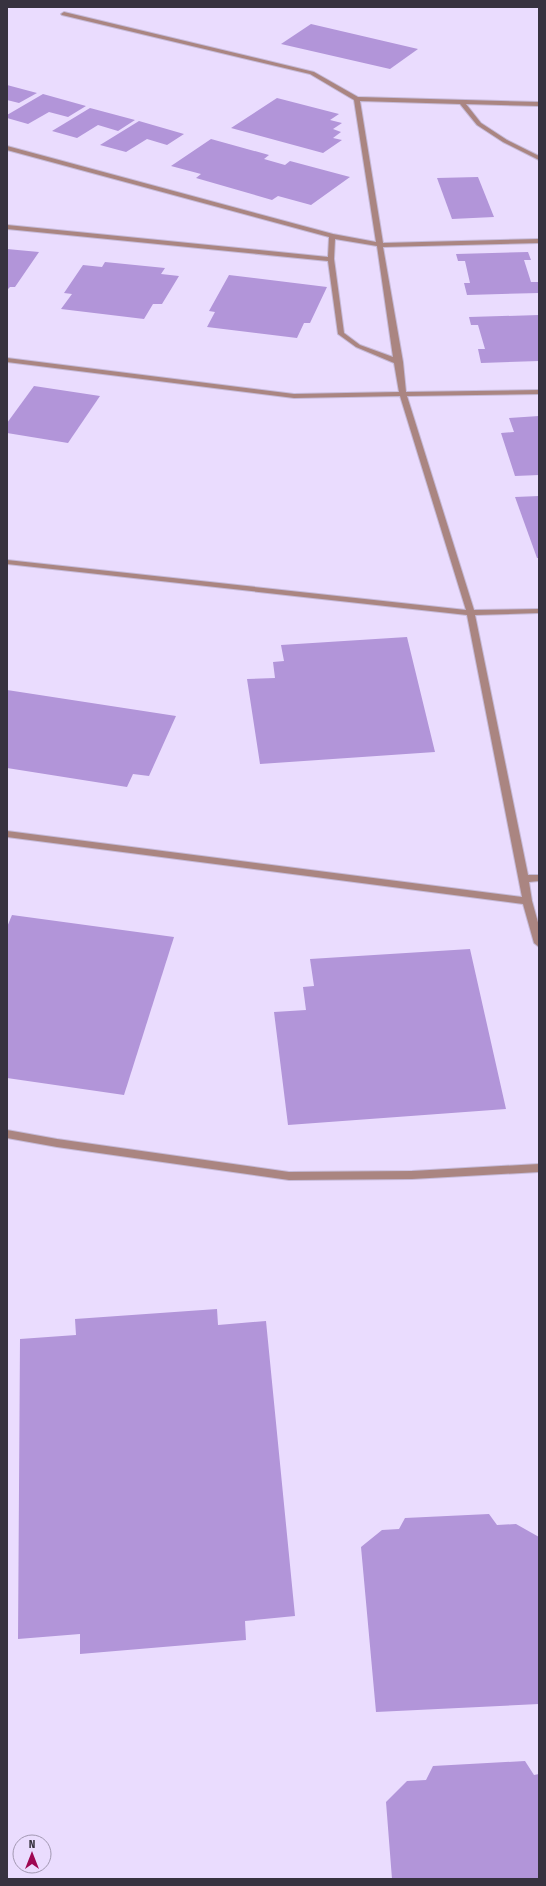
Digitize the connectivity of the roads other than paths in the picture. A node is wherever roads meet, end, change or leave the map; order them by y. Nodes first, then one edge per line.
1 (64, 14) dead end
2 (357, 99) junction
3 (461, 101) junction
4 (539, 104) edge
5 (7, 148) edge
6 (539, 158) edge
7 (7, 227) edge
8 (332, 236) junction
9 (539, 241) edge
10 (381, 245) junction
11 (332, 259) junction
12 (7, 360) edge
13 (399, 362) junction
14 (539, 392) edge
15 (404, 396) junction
16 (7, 562) edge
17 (539, 611) edge
18 (471, 613) junction
19 (7, 834) edge
20 (539, 878) edge
21 (524, 879) junction
22 (527, 901) junction
23 (539, 943) edge
24 (7, 1134) edge
25 (539, 1168) edge

1 - 2 street
2 - 3 street
2 - 10 street
3 - 4 street
3 - 6 street
5 - 8 street
7 - 11 street
8 - 10 street
8 - 11 street
9 - 10 street
10 - 13 street
11 - 13 street
12 - 15 street
13 - 15 street
14 - 15 street
15 - 18 street
16 - 18 street
17 - 18 street
18 - 21 street
19 - 22 street
20 - 21 street
21 - 22 street
22 - 23 street
24 - 25 street

